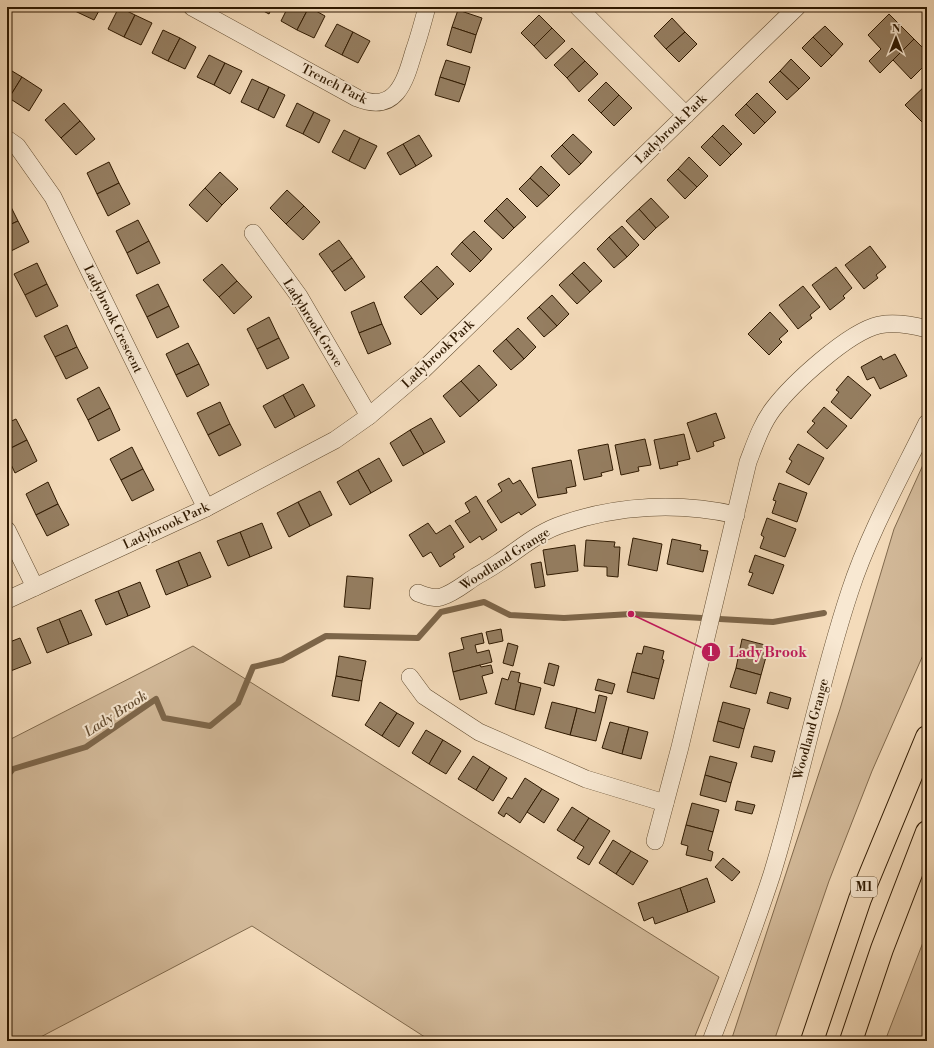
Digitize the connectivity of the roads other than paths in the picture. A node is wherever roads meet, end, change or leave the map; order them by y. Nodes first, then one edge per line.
1 (192, 7) edge
2 (427, 7) edge
3 (578, 7) edge
4 (797, 7) edge
5 (686, 115) junction
6 (7, 139) edge
7 (253, 233) dead end
8 (927, 329) edge
9 (369, 416) junction
10 (927, 423) edge
11 (206, 508) junction
12 (736, 515) junction
13 (7, 530) edge
14 (35, 587) junction
15 (418, 593) dead end
16 (7, 600) edge
17 (410, 677) dead end
18 (927, 737) edge
19 (665, 803) junction
20 (927, 832) edge
21 (655, 841) dead end
22 (711, 1041) edge
23 (812, 1041) edge
24 (851, 1041) edge

1 - 2 street, Trench Park
3 - 5 street
4 - 5 street, Ladybrook Park
5 - 9 street, Ladybrook Park
6 - 11 street, Ladybrook Crescent
7 - 9 street, Ladybrook Grove
8 - 12 street
9 - 11 street, Ladybrook Park
10 - 22 street, Woodland Grange
11 - 14 street, Ladybrook Park
12 - 15 street, Woodland Grange
12 - 19 street
13 - 14 street
14 - 16 street, Ladybrook Park
17 - 19 street
18 - 23 highway, M1
19 - 21 street
20 - 24 highway

